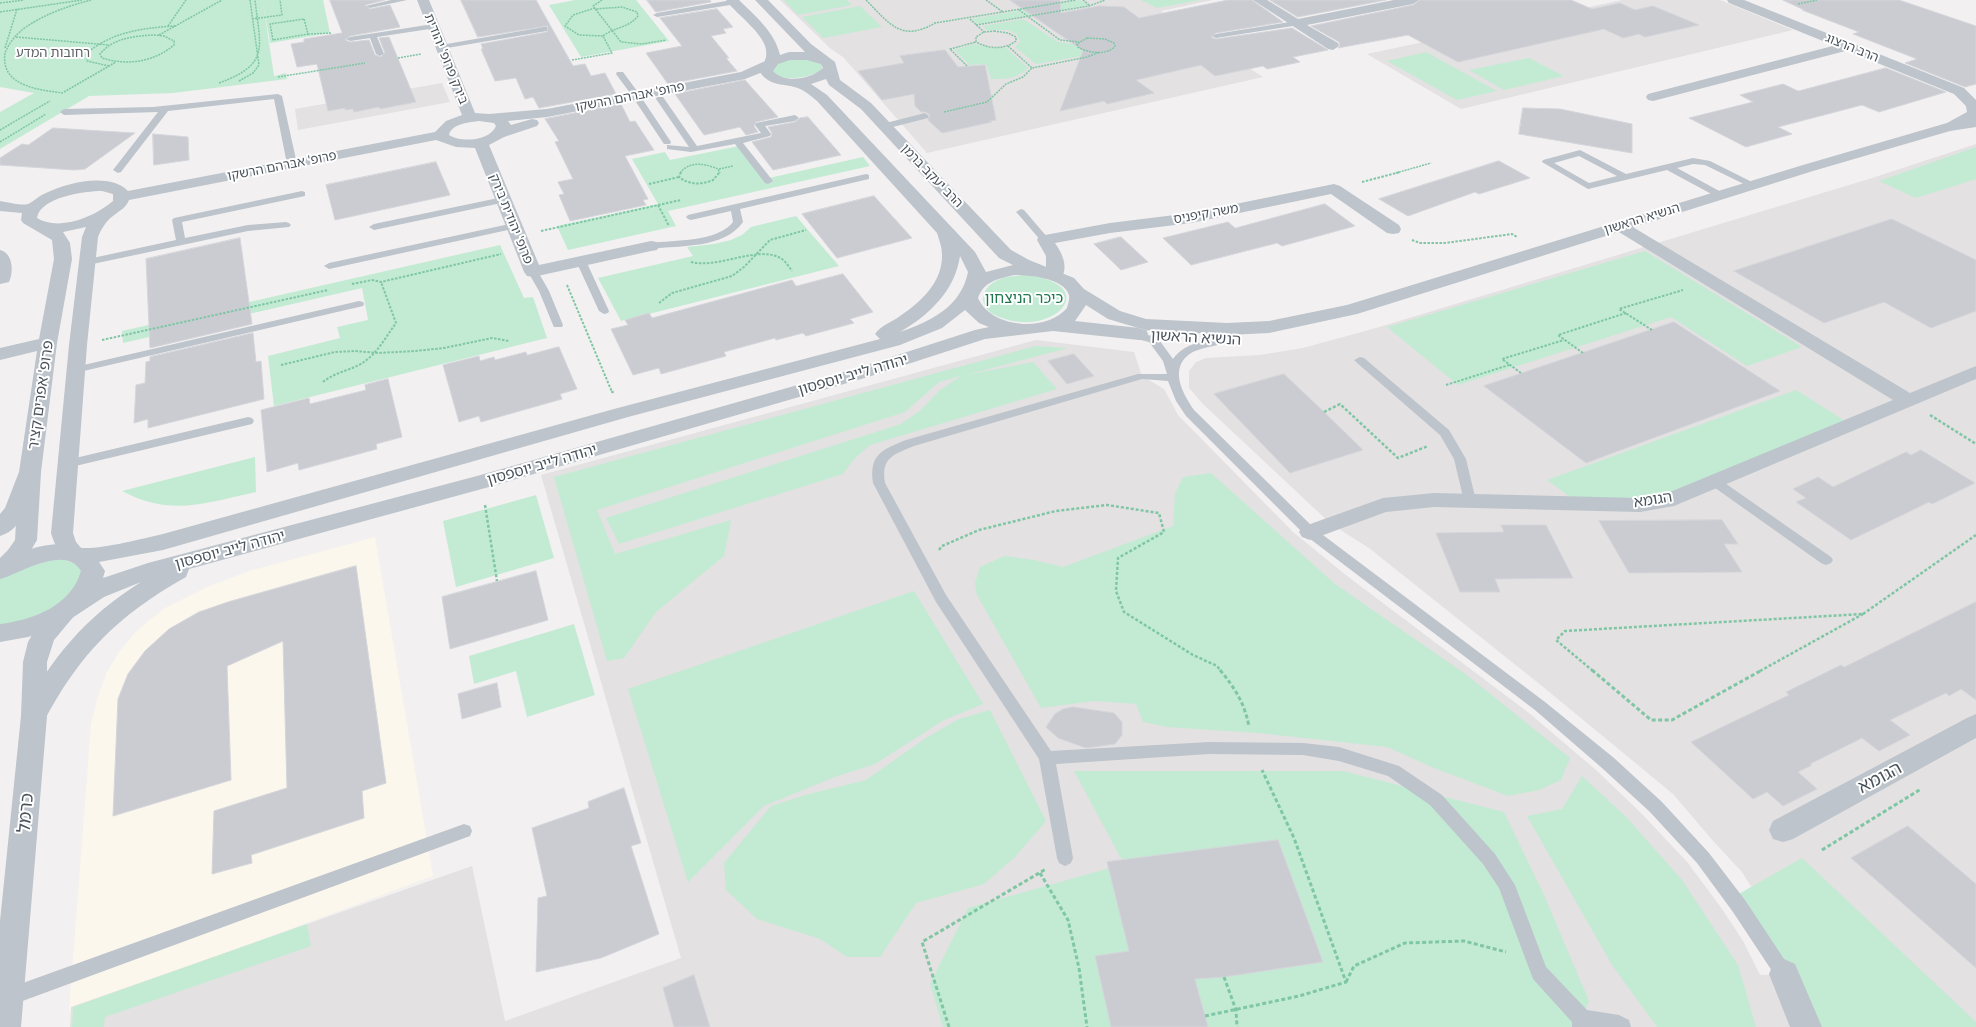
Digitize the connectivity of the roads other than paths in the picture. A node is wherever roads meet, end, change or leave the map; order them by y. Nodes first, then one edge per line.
1 (403, 0) edge
2 (423, 0) edge
3 (762, 0) edge
4 (1259, 0) edge
5 (1413, 0) edge
6 (1733, 0) edge
7 (1751, 0) edge
8 (732, 1) edge
9 (370, 6) dead end
10 (657, 15) dead end
11 (1296, 23) junction
12 (433, 26) junction
13 (544, 29) dead end
14 (373, 36) junction
15 (1216, 36) dead end
16 (350, 39) dead end
17 (1333, 46) dead end
18 (1848, 46) junction
19 (442, 48) junction
20 (380, 54) dead end
21 (769, 64) junction
22 (825, 64) junction
23 (620, 74) dead end
24 (785, 81) junction
25 (1653, 97) dead end
26 (1973, 98) edge
27 (638, 99) junction
28 (660, 99) junction
29 (165, 109) junction
30 (64, 112) dead end
31 (925, 116) road end
32 (470, 118) junction
33 (489, 118) junction
34 (795, 118) dead end
35 (1976, 123) edge
36 (885, 126) junction
37 (1948, 127) junction
38 (499, 134) junction
39 (441, 135) junction
40 (736, 140) junction
41 (480, 142) junction
42 (695, 149) junction
43 (292, 164) junction
44 (1667, 166) junction
45 (118, 170) dead end
46 (866, 177) dead end
47 (1625, 177) junction
48 (768, 181) dead end
49 (1754, 185) junction
50 (302, 194) dead end
51 (1720, 195) junction
52 (122, 197) junction
53 (503, 200) junction
54 (0, 206) edge
55 (32, 208) junction
56 (735, 208) junction
57 (1021, 212) dead end
58 (105, 215) junction
59 (691, 217) dead end
60 (38, 225) junction
61 (286, 225) dead end
62 (514, 226) junction
63 (1620, 226) junction
64 (374, 227) dead end
65 (1393, 229) road end
66 (945, 232) junction
67 (1045, 240) junction
68 (181, 243) junction
69 (651, 246) joint
70 (0, 253) edge
71 (88, 262) junction
72 (581, 262) junction
73 (329, 266) dead end
74 (533, 272) junction
75 (1049, 273) junction
76 (0, 281) edge
77 (972, 289) junction
78 (1076, 292) junction
79 (359, 304) dead end
80 (604, 311) dead end
81 (1336, 314) junction
82 (558, 325) dead end
83 (1053, 325) junction
84 (1015, 329) junction
85 (1118, 331) junction
86 (1216, 342) junction
87 (48, 343) junction
88 (841, 353) junction
89 (0, 354) edge
90 (1360, 360) dead end
91 (75, 370) junction
92 (1976, 372) edge
93 (1172, 375) junction
94 (1908, 400) junction
95 (248, 421) dead end
96 (66, 464) junction
97 (30, 472) junction
98 (1715, 482) junction
99 (1470, 501) junction
100 (0, 528) edge
101 (1310, 532) junction
102 (78, 556) junction
103 (206, 557) junction
104 (1826, 560) dead end
105 (0, 570) edge
106 (70, 607) junction
107 (0, 633) edge
108 (34, 716) junction
109 (1976, 725) edge
110 (1047, 758) junction
111 (1783, 830) dead end
112 (464, 831) dead end
113 (1065, 858) road end
114 (1784, 974) joint
115 (9, 997) junction
116 (1582, 1023) edge
117 (5, 1027) edge
118 (1622, 1027) edge
119 (1806, 1027) edge

1 - 9 lane
2 - 12 street, בירק פרופ' יהודית
3 - 22 street, הרב יעקב ברמן
4 - 11 street
5 - 11 street
6 - 18 street, הרב הרצוג
7 - 26 street, הרב הרצוג
8 - 10 lane
8 - 21 street
11 - 15 lane
11 - 17 street
12 - 14 lane
12 - 19 street, בירק פרופ' יהודית
13 - 19 lane
14 - 16 lane
14 - 20 lane
18 - 25 street
18 - 26 street, הרב הרצוג
19 - 32 street, בירק פרופ' יהודית
21 - 22 street, פרופ' אברהם הרשקו
21 - 24 street
21 - 27 street, פרופ' אברהם הרשקו
22 - 24 street, פרופ' אברהם הרשקו
22 - 36 street, הרב יעקב ברמן
23 - 27 lane
24 - 28 street, פרופ' אברהם הרשקו
24 - 66 street, הרב יעקב ברמן
26 - 37 street, הנשיא הראשון
27 - 28 street, פרופ' אברהם הרשקו
27 - 33 street, פרופ' אברהם הרשקו
27 - 38 street, פרופ' אברהם הרשקו
27 - 42 lane
28 - 42 lane
29 - 30 lane
29 - 43 lane
29 - 45 lane
31 - 36 lane
32 - 33 street, פרופ' אברהם הרשקו
32 - 39 street, פרופ' אברהם הרשקו
33 - 38 street
34 - 40 lane
35 - 37 street, הנשיא הראשון
36 - 75 street, הרב יעקב ברמן
37 - 49 street, הנשיא הראשון
38 - 41 street, פרופ' אברהם הרשקו
39 - 41 street, פרופ' אברהם הרשקו
39 - 43 street, פרופ' אברהם הרשקו
40 - 42 lane
40 - 48 lane
41 - 53 street, פרופ' יהודית בירק
43 - 52 street, פרופ' אברהם הרשקו
44 - 47 lane
44 - 49 lane
44 - 51 lane
46 - 56 lane
47 - 47 lane
49 - 51 street, הנשיא הראשון
50 - 68 lane
51 - 63 street, הנשיא הראשון
52 - 55 street
52 - 58 street, פרופ' אפרים קציר
53 - 62 street, פרופ' יהודית בירק
53 - 64 lane
54 - 55 street
55 - 60 street
56 - 59 lane
56 - 69 lane
57 - 67 lane
58 - 60 street
58 - 71 street, פרופ' אפרים קציר
60 - 87 street, פרופ' אפרים קציר
61 - 68 lane
62 - 73 lane
62 - 74 street, פרופ' יהודית בירק
63 - 81 street, הנשיא הראשון
63 - 94 street
65 - 67 street, משה קיפניס
66 - 77 street, הרב יעקב ברמן
66 - 88 street
67 - 75 street
68 - 71 lane
69 - 72 street, פרופ' יהודית בירק
70 - 76 lane
71 - 91 street, פרופ' אפרים קציר
72 - 74 street, פרופ' יהודית בירק
72 - 80 lane
74 - 82 lane
75 - 77 street
75 - 78 street
77 - 84 street
77 - 88 street, יהודה לייב יוספסון
78 - 81 street, הנשיא הראשון
78 - 83 street
79 - 91 lane
81 - 86 street, הנשיא הראשון
83 - 84 street
83 - 85 street, הנשיא הראשון
84 - 103 street, יהודה לייב יוספסון
85 - 86 street, הנשיא הראשון
85 - 93 lane
86 - 93 lane
87 - 89 street
87 - 97 street, פרופ' אפרים קציר
88 - 102 street, יהודה לייב יוספסון
90 - 99 lane
91 - 96 street, פרופ' אפרים קציר
92 - 94 street, הגומא
93 - 101 lane
93 - 110 lane
94 - 98 street, הגומא
95 - 96 lane
96 - 102 street, פרופ' אפרים קציר
97 - 100 street
97 - 105 street, פרופ' אפרים קציר
98 - 99 street, הגומא
98 - 104 lane
99 - 101 street, הגומא
101 - 114 lane
102 - 105 street, יהודה לייב יוספסון
102 - 106 street, פרופ' אפרים קציר
103 - 106 street, יהודה לייב יוספסון
103 - 108 street
106 - 107 street
106 - 108 street, כרמל
108 - 115 street, כרמל
109 - 111 street, הגומא
110 - 113 lane
110 - 116 lane
112 - 115 lane
114 - 119 street
115 - 117 street, כרמל
116 - 118 lane

